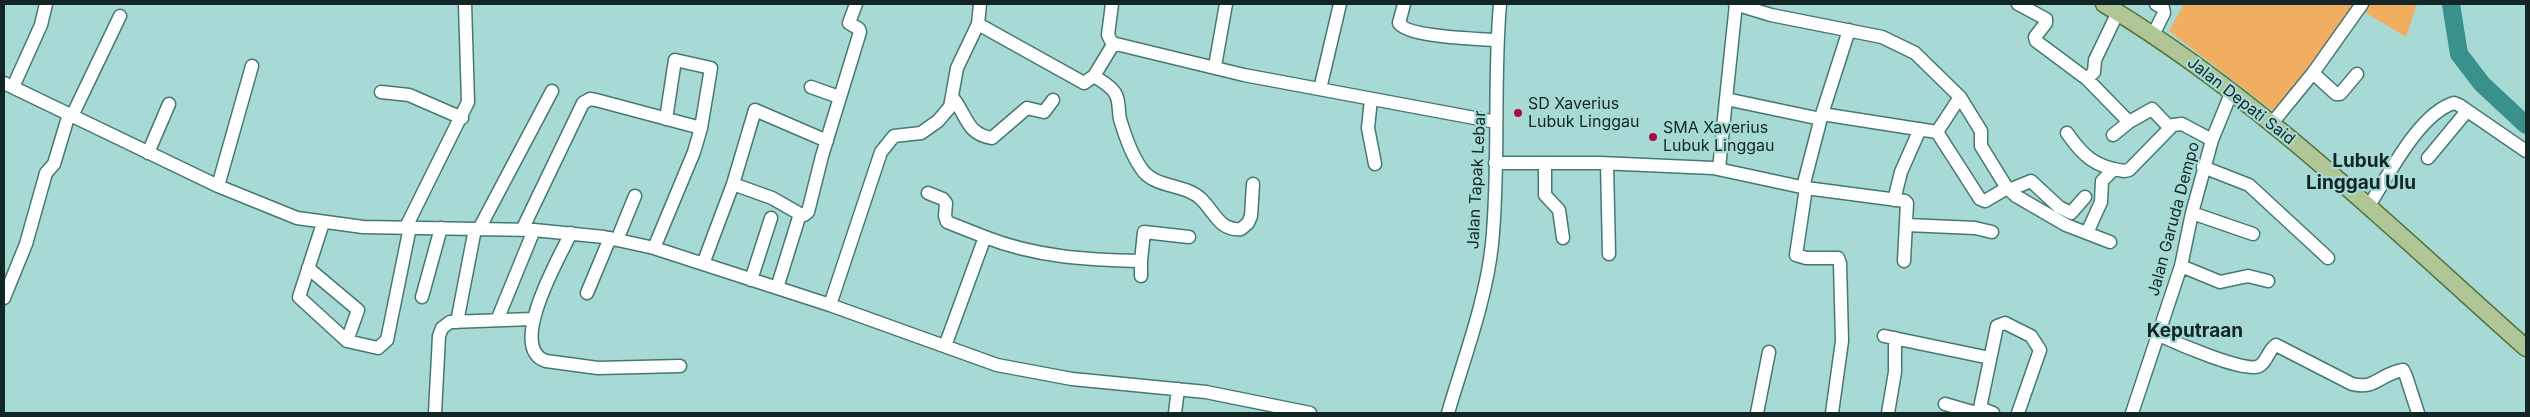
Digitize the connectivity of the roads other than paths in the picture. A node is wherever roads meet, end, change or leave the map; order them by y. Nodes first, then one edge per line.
1 (46, 4) edge
2 (465, 4) edge
3 (856, 4) edge
4 (980, 4) edge
5 (1112, 4) edge
6 (1226, 4) edge
7 (1340, 4) edge
8 (1404, 4) edge
9 (1500, 4) edge
10 (1736, 4) edge
11 (2018, 4) edge
12 (2156, 4) edge
13 (2362, 4) edge
14 (2108, 6) edge
15 (2038, 8) edge
16 (120, 16) dead end
17 (978, 24) junction
18 (1849, 30) junction
19 (2153, 35) junction
20 (1496, 40) junction
21 (1114, 43) junction
22 (252, 66) dead end
23 (1215, 66) junction
24 (2313, 73) junction
25 (2357, 74) dead end
26 (1094, 76) junction
27 (2087, 79) junction
28 (8, 85) edge
29 (811, 87) dead end
30 (1320, 89) junction
31 (552, 91) dead end
32 (2232, 91) junction
33 (381, 92) dead end
34 (840, 98) junction
35 (953, 98) junction
36 (1960, 98) junction
37 (1371, 99) junction
38 (1726, 99) junction
39 (1054, 100) dead end
40 (169, 104) dead end
41 (2467, 111) junction
42 (71, 115) junction
43 (1821, 117) junction
44 (462, 118) junction
45 (666, 119) junction
46 (1496, 122) junction
47 (2129, 122) junction
48 (2273, 122) junction
49 (701, 128) junction
50 (2170, 128) junction
51 (1920, 129) junction
52 (1937, 132) junction
53 (2066, 133) dead end
54 (2113, 135) dead end
55 (2212, 140) junction
56 (826, 141) junction
57 (2526, 151) edge
58 (148, 152) junction
59 (2428, 158) dead end
60 (1494, 163) junction
61 (1545, 163) junction
62 (1375, 164) dead end
63 (1607, 164) junction
64 (2203, 167) junction
65 (1719, 169) junction
66 (2114, 169) junction
67 (733, 184) junction
68 (1254, 184) dead end
69 (218, 186) junction
70 (1805, 188) junction
71 (2008, 189) junction
72 (928, 193) dead end
73 (635, 196) dead end
74 (2085, 197) dead end
75 (1894, 200) junction
76 (2368, 207) junction
77 (2192, 212) junction
78 (800, 214) junction
79 (771, 218) dead end
80 (2068, 219) junction
81 (323, 223) junction
82 (1907, 225) junction
83 (408, 227) junction
84 (441, 228) junction
85 (477, 229) junction
86 (528, 230) junction
87 (1992, 232) dead end
88 (571, 233) junction
89 (2087, 234) junction
90 (2253, 234) dead end
91 (985, 237) junction
92 (1189, 238) dead end
93 (1563, 238) dead end
94 (614, 239) junction
95 (2110, 242) dead end
96 (654, 248) junction
97 (1609, 254) dead end
98 (2328, 258) dead end
99 (1141, 261) junction
100 (1904, 261) dead end
101 (702, 264) junction
102 (2182, 266) junction
103 (308, 268) junction
104 (1141, 276) dead end
105 (751, 280) junction
106 (2268, 281) dead end
107 (777, 288) junction
108 (587, 293) dead end
109 (4, 298) edge
110 (422, 298) dead end
111 (830, 305) junction
112 (498, 318) junction
113 (532, 319) junction
114 (457, 322) junction
115 (2159, 335) junction
116 (347, 341) junction
117 (945, 346) junction
118 (2526, 348) edge
119 (1769, 352) dead end
120 (1990, 358) junction
121 (680, 366) dead end
122 (1178, 389) junction
123 (1945, 404) dead end
124 (1980, 408) junction
125 (1282, 410) edge
126 (1961, 411) edge
127 (435, 413) edge
128 (1175, 413) edge
129 (1310, 413) edge
130 (1448, 413) edge
131 (1757, 413) edge
132 (1832, 413) edge
133 (1888, 413) edge
134 (1993, 413) edge
135 (2018, 413) edge
136 (2134, 413) edge
137 (2418, 413) edge

1 - 28 street
2 - 44 street
3 - 34 street
4 - 17 street
5 - 21 street
6 - 23 street
7 - 30 street
8 - 20 street
9 - 20 street, Jalan Tapak Lebar
10 - 18 street
10 - 38 street
11 - 15 street
12 - 19 street
13 - 24 street
14 - 19 main road, Jalan Depati Said
14 - 27 street
15 - 27 street
16 - 42 street
17 - 26 street
17 - 35 street
18 - 36 street
18 - 43 street
19 - 32 main road, Jalan Depati Said
20 - 46 street, Jalan Tapak Lebar
21 - 23 street
21 - 26 street
22 - 69 street
23 - 30 street
24 - 25 street
24 - 48 street
26 - 68 street
27 - 47 street
28 - 42 street
29 - 34 street
30 - 37 street
31 - 85 street
32 - 48 main road, Jalan Depati Said
32 - 55 street, Jalan Garuda Dempo
33 - 44 street
34 - 56 street
35 - 39 street
35 - 111 street
36 - 52 street
36 - 71 street
37 - 46 street
37 - 62 street
38 - 43 street
38 - 65 street
40 - 58 street
41 - 57 street
41 - 59 street
41 - 76 street
42 - 58 street
42 - 109 street
43 - 51 street
43 - 70 street
44 - 83 street
45 - 49 street
45 - 49 street
45 - 86 street
46 - 60 street, Jalan Tapak Lebar
47 - 50 street
47 - 54 street
48 - 76 main road, Jalan Depati Said
49 - 96 street
50 - 55 street
50 - 66 street
51 - 52 street
51 - 75 street
52 - 71 street
53 - 66 street
55 - 64 street, Jalan Garuda Dempo
56 - 67 street
56 - 78 street
58 - 69 street
60 - 61 street
60 - 130 street, Jalan Tapak Lebar
61 - 63 street
61 - 93 street
63 - 65 street
63 - 97 street
64 - 77 street, Jalan Garuda Dempo
64 - 98 street
65 - 70 street
66 - 89 street
67 - 78 street
67 - 101 street
69 - 81 street
70 - 75 street
70 - 132 street
71 - 80 street
71 - 80 street
72 - 91 street
73 - 94 street
74 - 80 street
75 - 82 street
76 - 118 main road, Jalan Depati Said
77 - 90 street
77 - 102 street, Jalan Garuda Dempo
78 - 107 street
79 - 105 street
80 - 89 street
81 - 83 street
81 - 103 street
82 - 87 street
82 - 100 street
83 - 84 street
83 - 116 street
84 - 85 street
84 - 110 street
85 - 86 street
85 - 114 street
86 - 88 street
86 - 112 street
88 - 94 street
88 - 113 street
89 - 95 street
91 - 99 street
91 - 117 street
92 - 99 street
94 - 96 street
94 - 108 street
96 - 101 street
99 - 104 street
101 - 105 street
102 - 106 street
102 - 115 street, Jalan Garuda Dempo
103 - 116 street
103 - 116 street
105 - 107 street
107 - 111 street
111 - 117 street
112 - 113 street
112 - 114 street
113 - 121 street
114 - 127 street
115 - 136 street, Jalan Garuda Dempo
115 - 137 street
117 - 122 street
119 - 131 street
120 - 124 street
120 - 133 street
120 - 135 street
122 - 125 street
122 - 128 street
123 - 126 street
124 - 126 street
124 - 134 street
125 - 129 street

